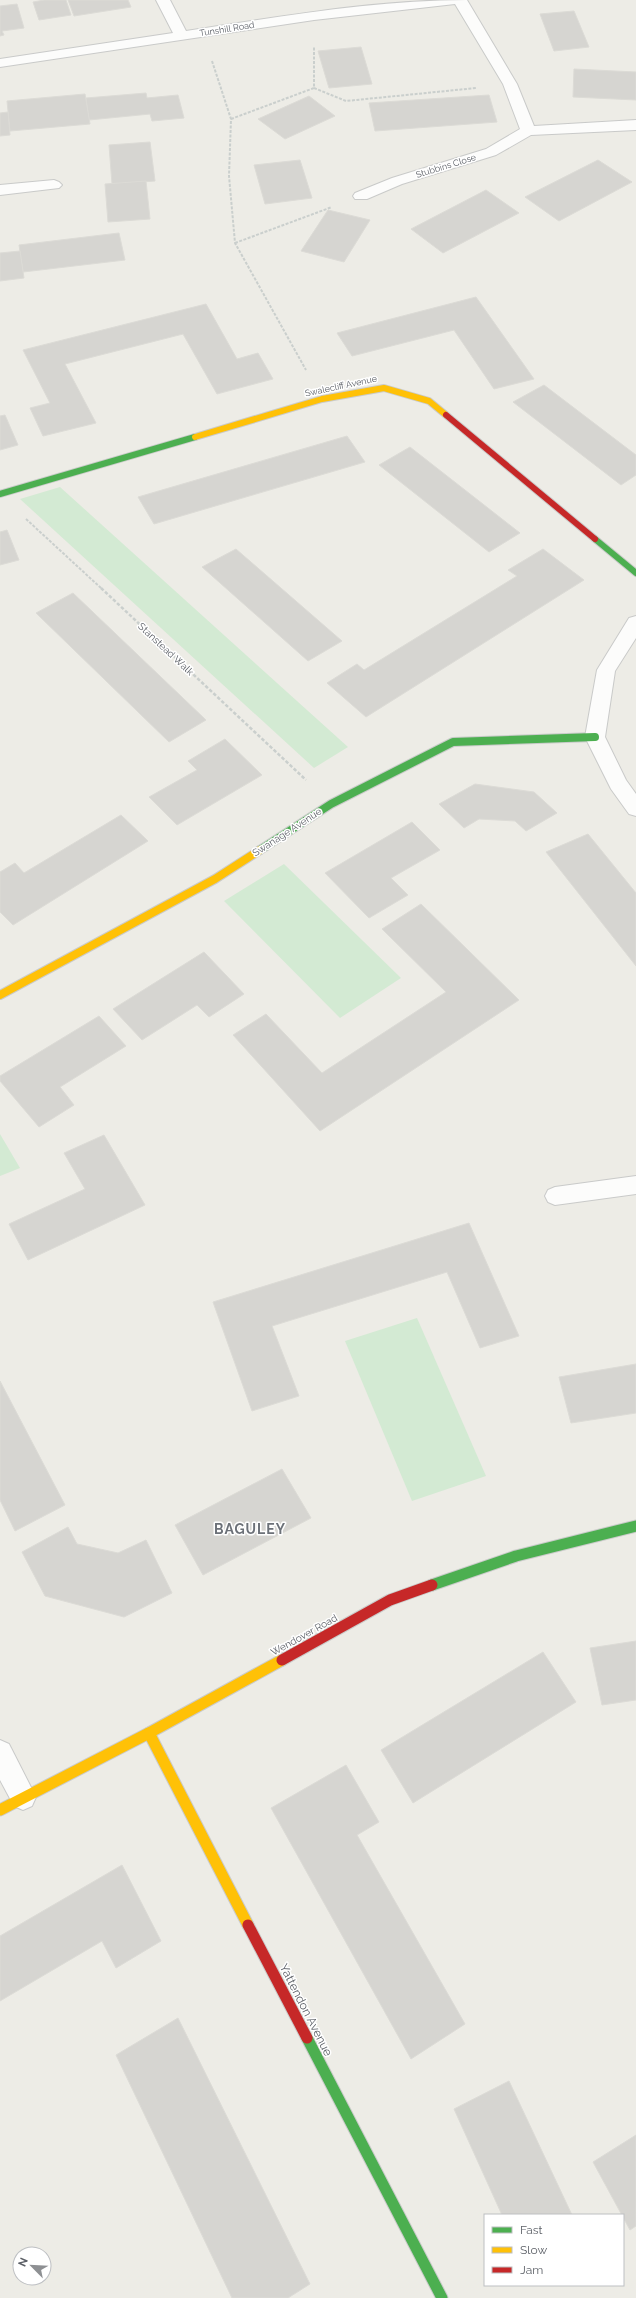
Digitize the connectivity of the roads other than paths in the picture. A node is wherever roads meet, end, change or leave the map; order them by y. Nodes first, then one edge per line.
1 (163, 0) edge
2 (454, 0) edge
3 (460, 0) edge
4 (182, 36) junction
5 (0, 63) edge
6 (636, 124) edge
7 (528, 131) junction
8 (54, 184) dead end
9 (0, 190) edge
10 (362, 196) road end
11 (0, 494) edge
12 (636, 573) edge
13 (636, 623) edge
14 (595, 737) junction
15 (636, 809) edge
16 (0, 995) edge
17 (636, 1185) edge
18 (555, 1196) dead end
19 (636, 1526) edge
20 (149, 1733) junction
21 (0, 1753) edge
22 (23, 1796) junction
23 (0, 1810) edge
24 (442, 2298) edge

1 - 4 street
2 - 4 street, Tunshill Road
3 - 7 street
4 - 5 street, Tunshill Road
6 - 7 street, Stubbins Close
7 - 10 street, Stubbins Close
8 - 9 street
11 - 12 street, Swalecliff Avenue
13 - 14 street
14 - 15 street
14 - 16 street, Swanage Avenue
17 - 18 lane
19 - 20 street, Wendover Road
20 - 22 street, Wendover Road
20 - 24 street, Yattendon Avenue
21 - 22 street
22 - 23 street, Wendover Road

